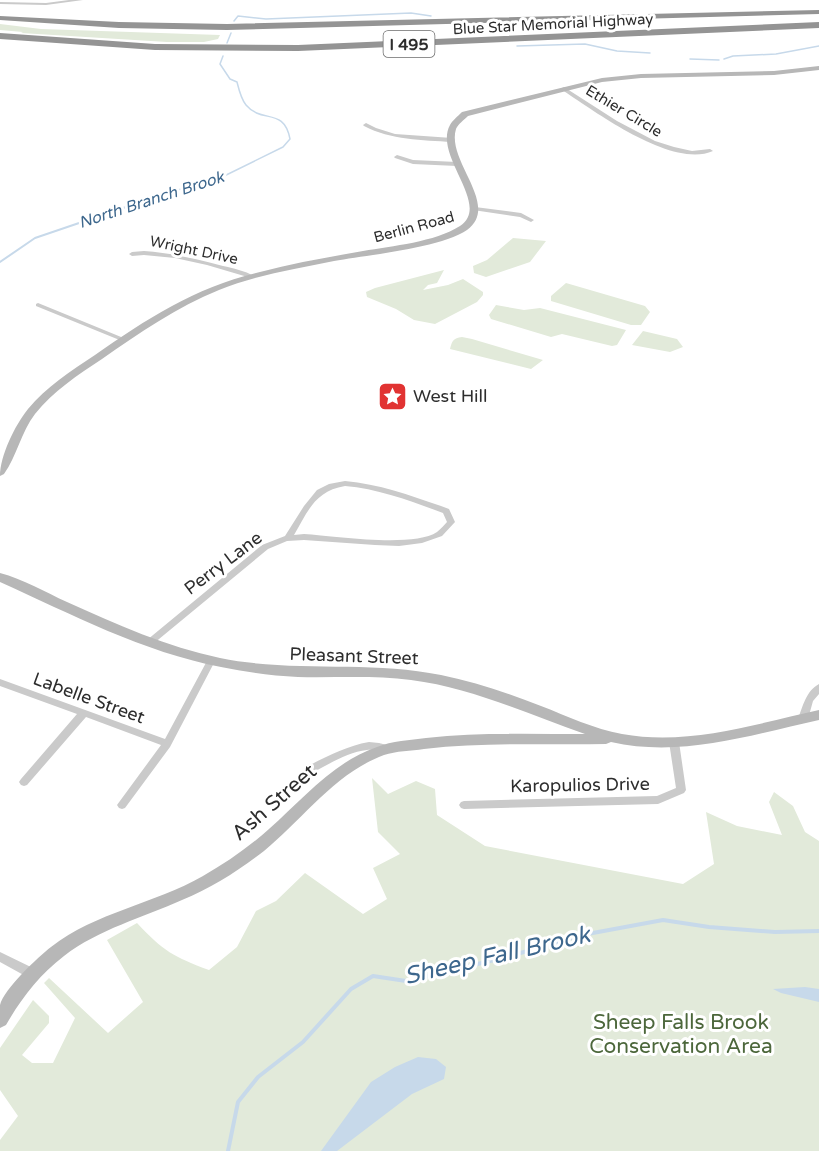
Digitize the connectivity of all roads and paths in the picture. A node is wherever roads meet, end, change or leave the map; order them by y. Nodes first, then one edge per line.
1 (81, 0) edge
2 (0, 3) edge
3 (819, 12) edge
4 (0, 18) edge
5 (819, 25) edge
6 (0, 36) edge
7 (819, 68) edge
8 (564, 89) junction
9 (366, 125) dead end
10 (452, 140) junction
11 (710, 152) dead end
12 (397, 157) dead end
13 (456, 164) junction
14 (475, 209) junction
15 (531, 220) dead end
16 (132, 254) dead end
17 (251, 276) junction
18 (38, 305) dead end
19 (124, 340) junction
20 (0, 472) edge
21 (288, 538) junction
22 (362, 541) joint
23 (0, 577) edge
24 (150, 642) junction
25 (211, 661) junction
26 (0, 682) edge
27 (819, 687) edge
28 (84, 713) junction
29 (819, 715) edge
30 (556, 718) junction
31 (803, 719) junction
32 (547, 739) junction
33 (623, 739) junction
34 (674, 742) junction
35 (167, 744) junction
36 (388, 750) junction
37 (309, 770) dead end
38 (24, 782) dead end
39 (122, 805) dead end
40 (464, 805) dead end
41 (0, 957) edge
42 (33, 974) junction
43 (0, 1020) edge

1 - 2 street
3 - 4 highway, Blue Star Memorial Highway / I 495
5 - 6 highway, Blue Star Memorial Highway / I 495
7 - 8 street
8 - 10 street
8 - 11 street, Ethier Circle
9 - 10 street
10 - 13 street, Berlin Road
12 - 13 street
13 - 14 street, Berlin Road
14 - 15 street
14 - 17 street, Berlin Road
16 - 17 street, Wright Drive
17 - 19 street, Berlin Road
18 - 19 street
19 - 20 street, Berlin Road
21 - 22 street, Perry Lane
21 - 22 street
21 - 24 street, Perry Lane
23 - 24 street, Pleasant Street
24 - 25 street, Pleasant Street
25 - 30 street, Pleasant Street
25 - 35 street
26 - 28 street, Labelle Street
27 - 31 street
28 - 35 street, Labelle Street
28 - 38 street
29 - 31 street, Pleasant Street
30 - 32 street
30 - 33 street, Pleasant Street
31 - 34 street, Pleasant Street
32 - 33 street, Ash Street
32 - 36 street, Ash Street
33 - 34 street, Pleasant Street
34 - 40 street, Karopulios Drive
35 - 39 street
36 - 37 street
36 - 42 street, Ash Street
41 - 42 street
42 - 43 street, Ash Street

